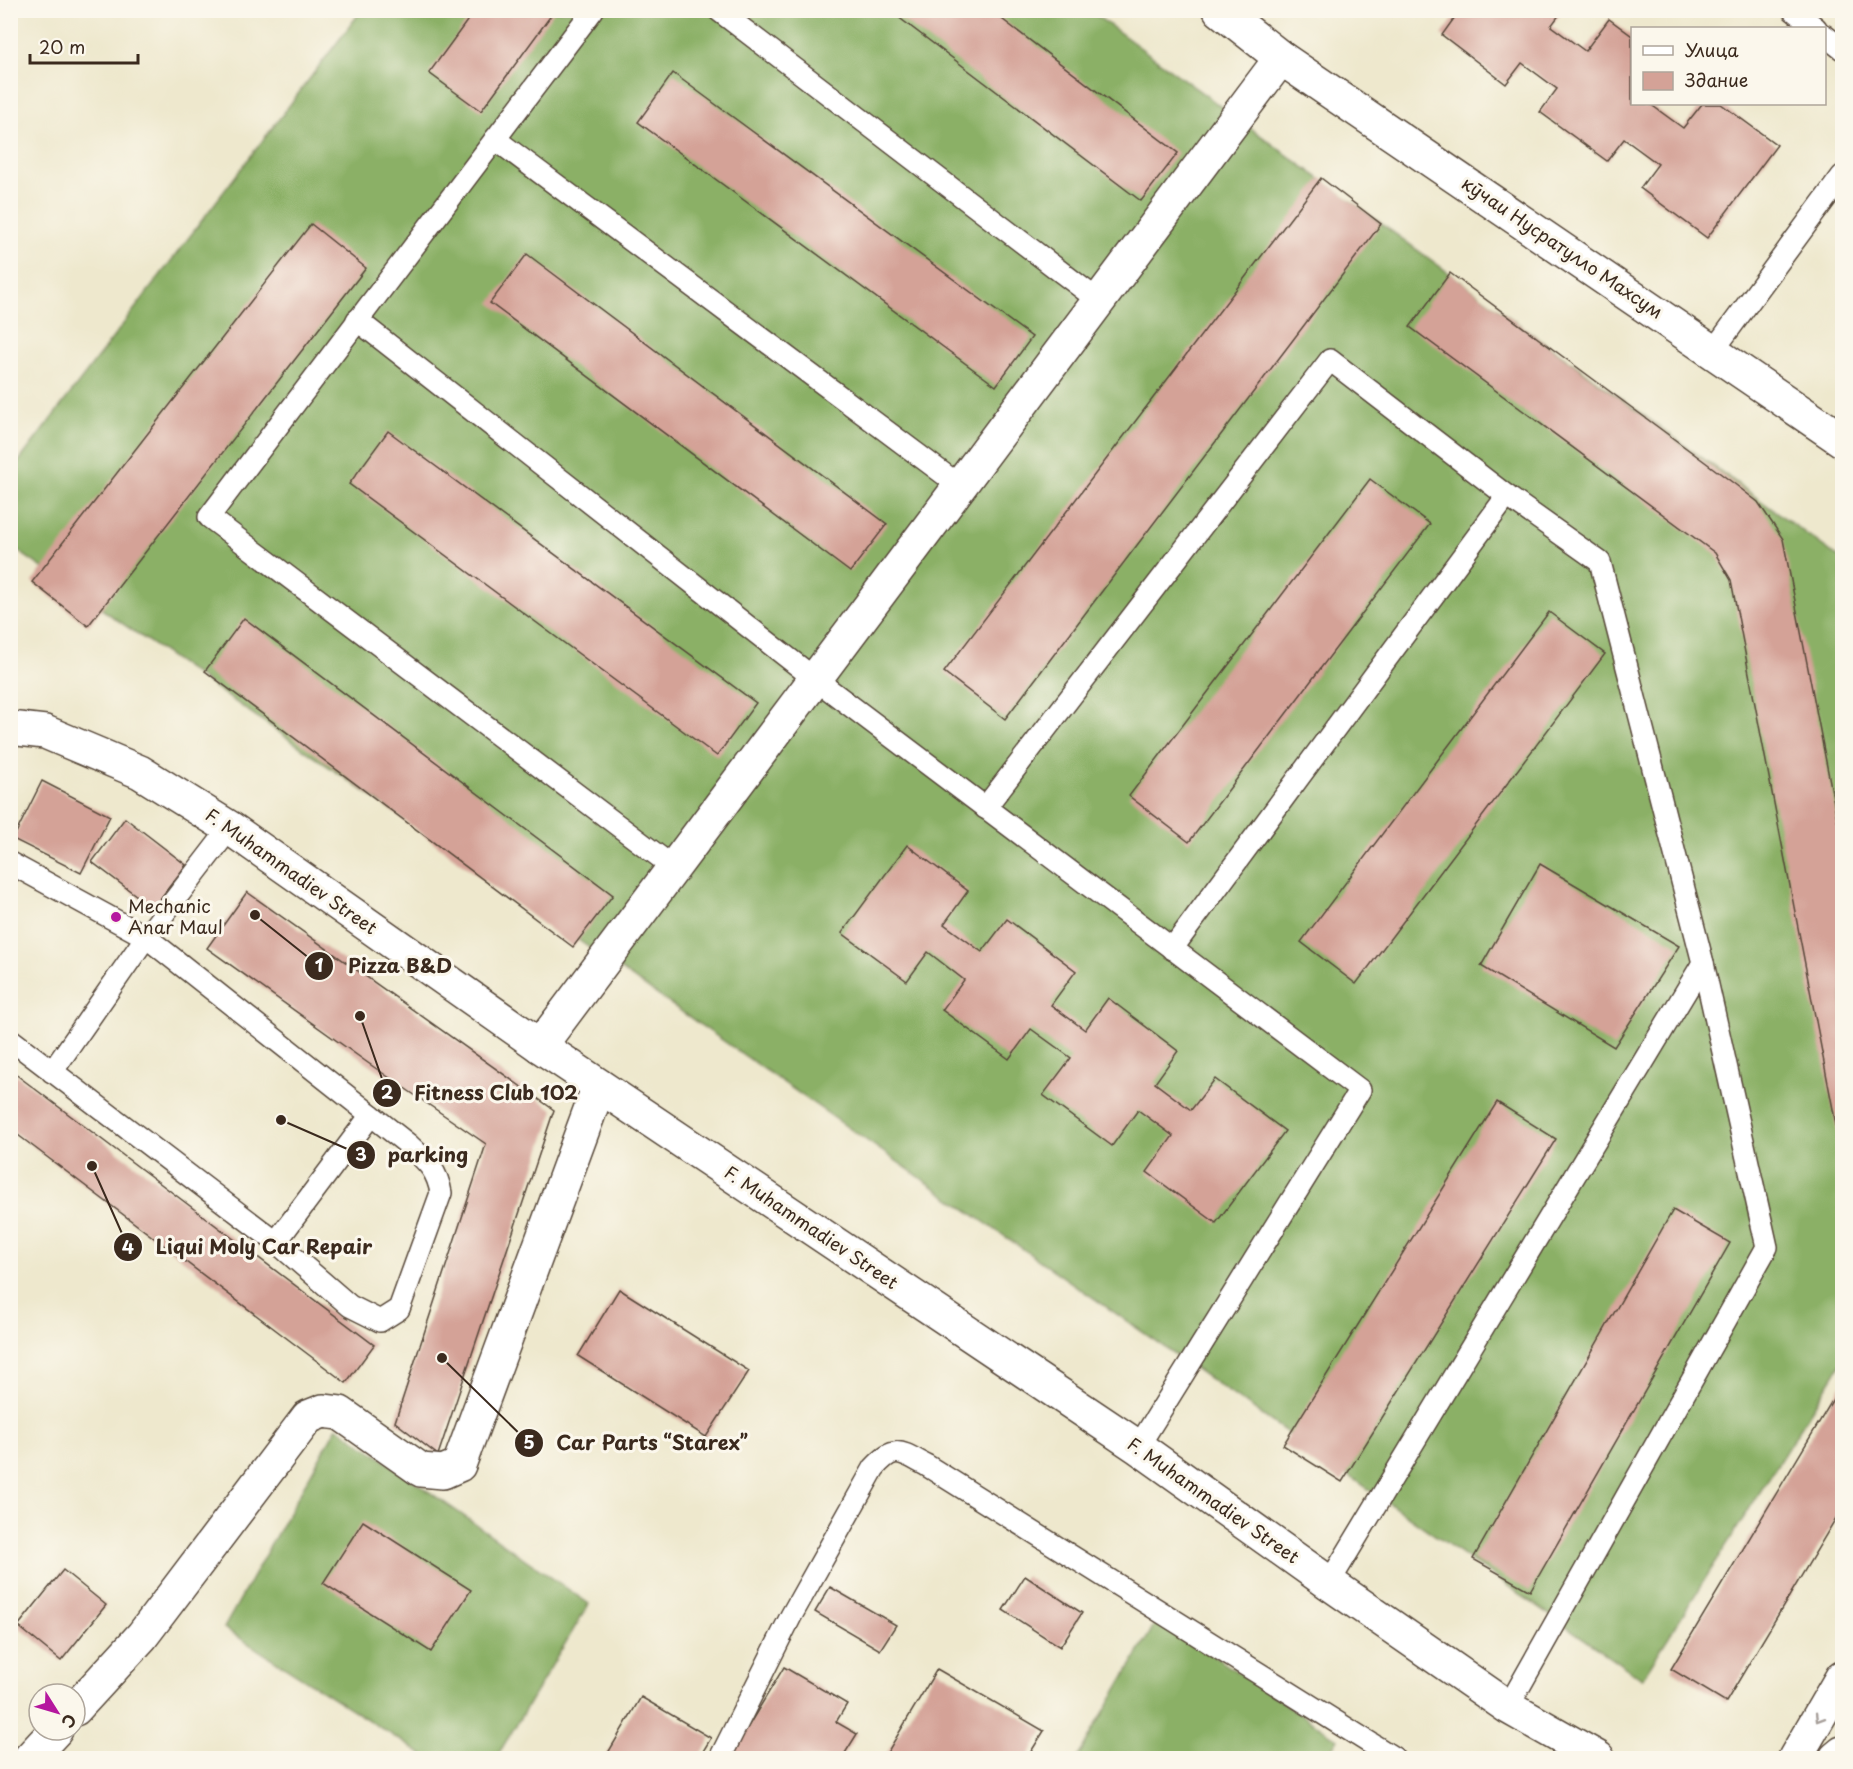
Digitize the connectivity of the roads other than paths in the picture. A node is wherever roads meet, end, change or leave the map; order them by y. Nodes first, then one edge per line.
1 (593, 10) edge
2 (718, 10) edge
3 (1220, 10) edge
4 (1792, 10) edge
5 (1815, 27) edge
6 (1826, 36) edge
7 (1842, 48) edge
8 (1281, 58) junction
9 (495, 139) junction
10 (1842, 176) edge
11 (1099, 301) junction
12 (357, 320) junction
13 (1713, 351) junction
14 (1842, 440) edge
15 (960, 486) junction
16 (1507, 496) junction
17 (814, 679) junction
18 (10, 728) edge
19 (985, 808) junction
20 (230, 828) junction
21 (10, 863) edge
22 (673, 867) junction
23 (146, 937) junction
24 (1172, 949) junction
25 (1703, 963) junction
26 (10, 1039) edge
27 (540, 1046) junction
28 (52, 1072) junction
29 (599, 1086) junction
30 (371, 1115) junction
31 (276, 1242) junction
32 (1138, 1447) junction
33 (1329, 1583) junction
34 (1842, 1677) edge
35 (87, 1696) edge
36 (1508, 1707) junction
37 (45, 1742) edge
38 (1842, 1753) edge
39 (30, 1758) edge
40 (720, 1758) edge
41 (1394, 1758) edge
42 (1598, 1758) edge
43 (1795, 1758) edge
44 (1836, 1758) edge

1 - 9 lane
2 - 11 lane
3 - 8 main road, кӯчаи Нусратулло Махсум
4 - 5 lane
6 - 7 lane
8 - 11 main road
8 - 13 main road, кӯчаи Нусратулло Махсум
9 - 12 lane
9 - 15 lane
10 - 13 lane
11 - 15 main road
12 - 17 lane
12 - 22 lane
13 - 14 main road, кӯчаи Нусратулло Махсум
15 - 17 main road
16 - 19 lane
16 - 24 lane
16 - 25 lane
17 - 19 lane
17 - 22 main road
18 - 20 main road, F. Muhammadiev Street
19 - 24 lane
20 - 23 lane
20 - 27 main road, F. Muhammadiev Street
21 - 23 lane
22 - 27 main road
23 - 28 lane
23 - 30 lane
24 - 32 lane
25 - 33 lane
25 - 36 lane
26 - 28 lane
27 - 29 main road, F. Muhammadiev Street
28 - 31 lane
29 - 32 main road, F. Muhammadiev Street
29 - 35 main road
30 - 31 lane
30 - 31 lane
32 - 33 main road, F. Muhammadiev Street
33 - 36 main road, F. Muhammadiev Street
34 -> 43 main road
36 - 42 main road, F. Muhammadiev Street
37 - 39 main road
38 - 44 main road
40 - 41 lane

